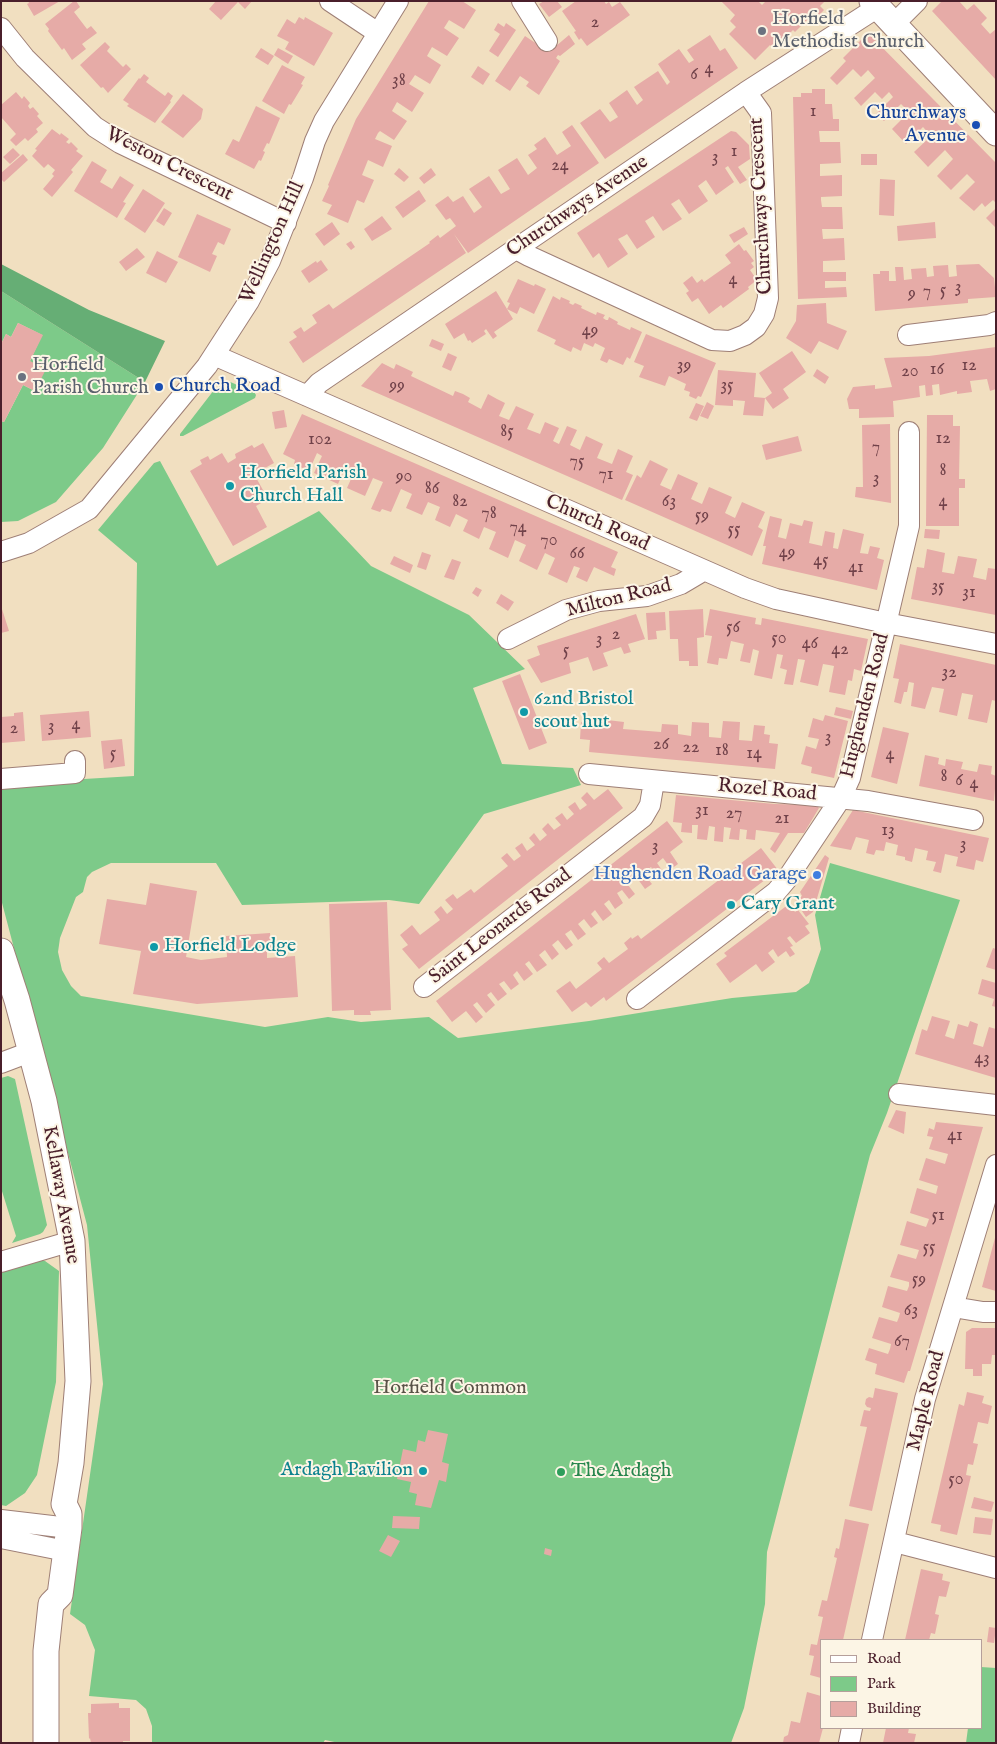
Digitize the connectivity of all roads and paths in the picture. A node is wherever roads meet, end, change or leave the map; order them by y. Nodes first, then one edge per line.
1 (330, 1) edge
2 (398, 1) edge
3 (522, 1) edge
4 (917, 1) edge
5 (881, 11) edge
6 (1, 28) edge
7 (378, 33) junction
8 (547, 41) dead end
9 (746, 92) junction
10 (996, 132) edge
11 (286, 222) junction
12 (516, 249) junction
13 (996, 322) edge
14 (908, 335) dead end
15 (214, 355) junction
16 (307, 396) junction
17 (910, 432) dead end
18 (1, 552) edge
19 (703, 570) junction
20 (886, 623) junction
21 (508, 639) dead end
22 (996, 644) edge
23 (75, 761) dead end
24 (589, 774) dead end
25 (1, 779) edge
26 (654, 781) junction
27 (841, 798) junction
28 (973, 820) dead end
29 (1, 951) edge
30 (424, 987) dead end
31 (637, 999) dead end
32 (30, 1052) junction
33 (1, 1063) edge
34 (899, 1094) dead end
35 (996, 1105) edge
36 (996, 1165) edge
37 (72, 1241) junction
38 (1, 1262) edge
39 (953, 1307) junction
40 (996, 1312) edge
41 (1, 1520) edge
42 (60, 1531) junction
43 (1, 1538) edge
44 (895, 1542) junction
45 (996, 1568) edge
46 (872, 1639) edge
47 (852, 1729) edge
48 (46, 1743) edge
49 (849, 1743) edge

1 - 7 street
2 - 7 street, Wellington Hill
3 - 8 street
4 - 5 street, Churchways Avenue
5 - 9 street, Churchways Avenue
5 - 10 main road
6 - 11 street, Weston Crescent
7 - 11 street, Wellington Hill
9 - 12 street, Churchways Avenue
9 - 12 street, Churchways Crescent
11 - 15 street, Wellington Hill
12 - 16 street, Churchways Avenue
13 - 14 street
15 - 16 street, Church Road
15 - 18 street, Wellington Hill
16 - 19 street, Church Road
17 - 20 street, Hughenden Road
19 - 20 street, Church Road
19 - 21 street, Milton Road
20 - 22 street, Church Road
20 - 27 street, Hughenden Road
23 - 25 street
24 - 26 street, Rozel Road
26 - 27 street, Rozel Road
26 - 30 street, Saint Leonards Road
27 - 28 street, Rozel Road
27 - 31 street, Hughenden Road
29 - 32 main road, Kellaway Avenue
32 - 33 street
32 - 37 main road, Kellaway Avenue
34 - 35 street
36 - 39 street, Maple Road
37 - 38 street
37 - 42 main road, Kellaway Avenue
39 - 40 street
39 - 44 street, Maple Road
41 - 42 street
42 - 43 street
42 - 48 main road, Kellaway Avenue
44 - 45 street
44 - 46 street, Maple Road
47 - 49 street

